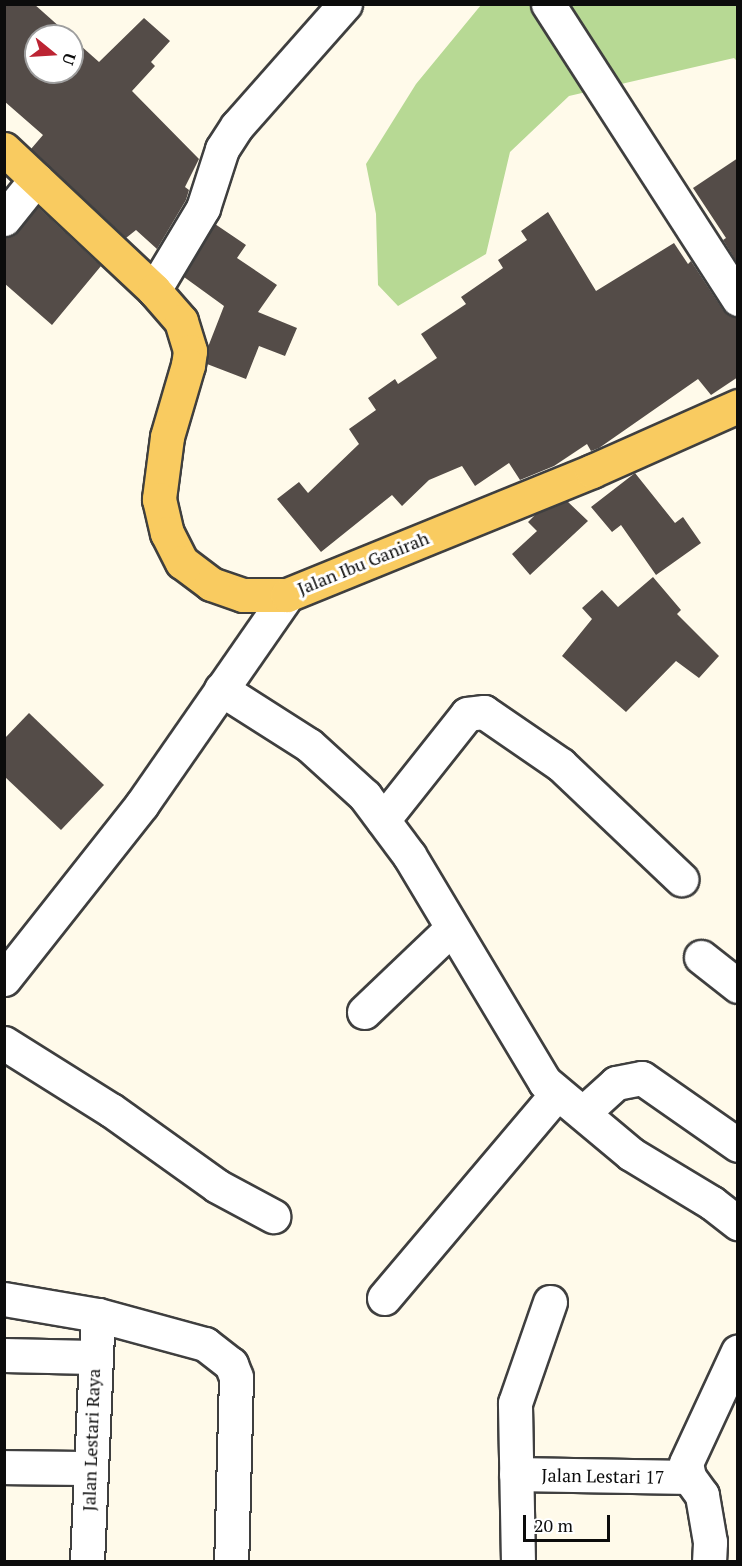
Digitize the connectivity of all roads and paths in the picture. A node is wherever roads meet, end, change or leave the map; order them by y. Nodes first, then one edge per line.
1 (345, 4) edge
2 (548, 4) edge
3 (4, 149) edge
4 (36, 179) junction
5 (4, 219) edge
6 (154, 290) junction
7 (738, 299) edge
8 (738, 406) edge
9 (287, 595) junction
10 (220, 689) junction
11 (383, 820) junction
12 (681, 879) dead end
13 (451, 929) junction
14 (701, 957) dead end
15 (4, 979) edge
16 (738, 986) edge
17 (364, 1012) dead end
18 (4, 1043) edge
19 (557, 1093) junction
20 (584, 1112) junction
21 (738, 1145) edge
22 (273, 1216) dead end
23 (738, 1223) edge
24 (384, 1298) dead end
25 (4, 1299) edge
26 (550, 1302) dead end
27 (98, 1317) junction
28 (738, 1351) edge
29 (4, 1355) edge
30 (93, 1357) junction
31 (4, 1467) edge
32 (88, 1468) junction
33 (516, 1474) junction
34 (689, 1477) junction
35 (719, 1548) edge
36 (87, 1562) edge
37 (231, 1562) edge
38 (518, 1562) edge

1 - 6 street
2 - 7 street
3 - 4 main road, Jalan Ibu Ganirah
4 - 5 street
4 - 6 main road, Jalan Ibu Ganirah
6 - 9 main road, Jalan Ibu Ganirah
8 - 9 main road, Jalan Ibu Ganirah
9 - 10 street
10 - 11 street
10 - 15 street
11 - 12 street
11 - 13 street
13 - 17 street
13 - 19 street
14 - 16 street
18 - 22 street
19 - 20 street
19 - 24 street
20 - 21 street
20 - 23 street
25 - 27 street
26 - 33 street
27 - 30 street, Jalan Lestari Raya
27 - 37 street
28 - 34 street
29 - 30 street
30 - 32 street, Jalan Lestari Raya
31 - 32 street
32 - 36 street, Jalan Lestari Raya
33 - 34 street, Jalan Lestari 17
33 - 38 street
34 - 35 street

